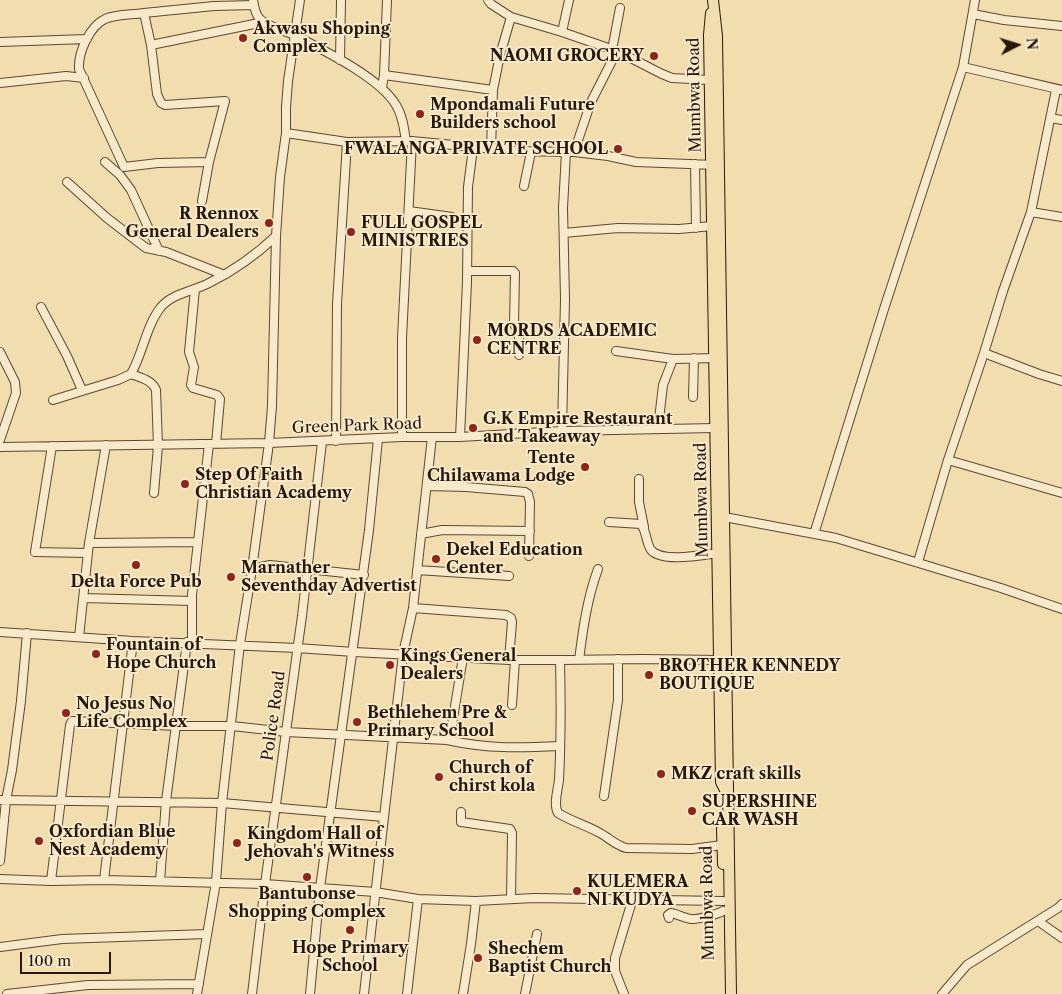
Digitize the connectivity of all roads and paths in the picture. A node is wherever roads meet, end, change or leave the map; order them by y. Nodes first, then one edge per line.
1 (300, 0) edge
2 (341, 0) edge
3 (387, 0) edge
4 (488, 0) edge
5 (570, 0) edge
6 (975, 0) edge
7 (254, 2) edge
8 (713, 2) edge
9 (620, 8) dead end
10 (144, 13) junction
11 (973, 14) junction
12 (512, 17) junction
13 (264, 22) junction
14 (1062, 26) edge
15 (562, 32) junction
16 (296, 36) junction
17 (87, 39) junction
18 (0, 42) edge
19 (151, 44) junction
20 (614, 51) junction
21 (340, 60) junction
22 (963, 67) junction
23 (384, 74) junction
24 (84, 78) junction
25 (709, 80) junction
26 (0, 83) edge
27 (382, 87) junction
28 (493, 90) junction
29 (1059, 90) edge
30 (1051, 118) junction
31 (1062, 120) edge
32 (286, 134) junction
33 (409, 141) junction
34 (347, 142) junction
35 (473, 148) junction
36 (491, 150) junction
37 (531, 152) junction
38 (566, 152) junction
39 (574, 152) junction
40 (105, 162) dead end
41 (209, 162) junction
42 (695, 164) junction
43 (715, 165) junction
44 (124, 167) junction
45 (67, 182) dead end
46 (524, 186) dead end
47 (202, 201) dead end
48 (409, 211) junction
49 (1031, 212) junction
50 (146, 214) dead end
51 (452, 217) dead end
52 (1062, 217) edge
53 (712, 226) junction
54 (696, 228) junction
55 (564, 233) junction
56 (276, 236) junction
57 (159, 251) junction
58 (467, 271) junction
59 (222, 274) junction
60 (195, 288) junction
61 (41, 307) dead end
62 (616, 351) dead end
63 (0, 352) edge
64 (984, 353) junction
65 (519, 355) dead end
66 (694, 358) junction
67 (718, 358) junction
68 (673, 359) junction
69 (131, 374) junction
70 (1062, 381) edge
71 (82, 390) junction
72 (693, 397) dead end
73 (53, 400) dead end
74 (658, 428) junction
75 (716, 428) junction
76 (562, 431) junction
77 (402, 437) junction
78 (432, 437) junction
79 (460, 437) junction
80 (378, 439) junction
81 (0, 440) edge
82 (336, 441) junction
83 (322, 442) junction
84 (269, 443) junction
85 (213, 444) junction
86 (106, 445) junction
87 (52, 446) junction
88 (158, 446) junction
89 (0, 447) edge
90 (948, 460) junction
91 (638, 479) dead end
92 (427, 486) junction
93 (154, 493) dead end
94 (1062, 493) edge
95 (721, 516) junction
96 (609, 522) dead end
97 (644, 527) junction
98 (530, 531) junction
99 (421, 534) junction
100 (814, 534) junction
101 (197, 542) junction
102 (89, 543) junction
103 (88, 553) junction
104 (718, 553) junction
105 (529, 556) dead end
106 (918, 562) junction
107 (307, 568) junction
108 (252, 569) junction
109 (598, 569) dead end
110 (417, 570) junction
111 (364, 575) junction
112 (509, 576) dead end
113 (722, 586) junction
114 (84, 598) junction
115 (192, 601) junction
116 (412, 608) junction
117 (1062, 609) edge
118 (0, 632) edge
119 (27, 633) junction
120 (79, 637) junction
121 (132, 640) junction
122 (189, 642) junction
123 (240, 644) junction
124 (297, 648) junction
125 (354, 652) junction
126 (403, 654) junction
127 (463, 657) junction
128 (618, 659) junction
129 (512, 660) junction
130 (560, 660) junction
131 (580, 660) junction
132 (720, 660) junction
133 (512, 705) dead end
134 (124, 722) junction
135 (177, 726) junction
136 (232, 726) junction
137 (286, 732) junction
138 (341, 735) junction
139 (393, 738) junction
140 (447, 740) junction
141 (560, 746) junction
142 (604, 796) dead end
143 (3, 800) edge
144 (61, 800) junction
145 (114, 800) junction
146 (166, 801) junction
147 (222, 803) junction
148 (275, 807) junction
149 (331, 812) junction
150 (461, 812) dead end
151 (384, 817) junction
152 (722, 844) junction
153 (0, 861) edge
154 (0, 879) edge
155 (104, 880) junction
156 (160, 881) junction
157 (51, 882) junction
158 (216, 882) junction
159 (636, 883) dead end
160 (265, 884) junction
161 (320, 888) junction
162 (375, 892) junction
163 (418, 899) junction
164 (511, 899) junction
165 (476, 900) junction
166 (633, 900) junction
167 (1062, 904) edge
168 (723, 906) junction
169 (669, 918) dead end
170 (1038, 921) junction
171 (207, 934) junction
172 (537, 934) dead end
173 (1062, 938) edge
174 (0, 947) edge
175 (199, 984) junction
176 (944, 993) edge
177 (7, 994) edge
178 (198, 994) edge
179 (252, 994) edge
180 (310, 994) edge
181 (364, 994) edge
182 (407, 994) edge
183 (463, 994) edge
184 (525, 994) edge
185 (624, 994) edge
186 (725, 994) edge
187 (731, 994) edge

1 - 16 street
2 - 21 street
3 - 23 street
4 - 12 street
5 - 15 street
6 - 11 street
7 - 10 street
7 - 13 street
8 - 25 main road, Mumbwa Road
8 - 43 main road, Mumbwa Road
9 - 20 street
10 - 17 street
10 - 19 street
11 - 14 street
11 - 22 street
12 - 15 street
12 - 28 street
13 - 16 street
13 - 19 street
15 - 20 street
16 - 21 street
16 - 32 street
17 - 18 street
17 - 24 street
19 - 41 street
20 - 25 street
20 - 39 street
21 - 27 street
22 - 29 street
22 - 100 street
23 - 27 street
23 - 28 street
24 - 26 street
24 - 44 street
25 - 43 main road, Mumbwa Road
27 - 33 street
28 - 36 street
29 - 30 street
30 - 31 street
30 - 49 street
32 - 34 street
32 - 56 street
33 - 34 street
33 - 35 street
33 - 48 street
34 - 82 street
35 - 36 street
35 - 58 street
36 - 37 street
37 - 38 street
37 - 46 street
38 - 39 street
38 - 55 street
39 - 42 street
40 - 57 street
41 - 44 street
41 - 47 street
42 - 43 street
42 - 54 street
43 - 53 main road, Mumbwa Road
43 - 67 main road, Mumbwa Road
44 - 50 street
45 - 57 street
48 - 51 street
48 - 77 street
49 - 52 street
49 - 64 street
53 - 54 street
53 - 67 main road, Mumbwa Road
54 - 55 street
55 - 76 street
56 - 59 street
56 - 84 street
57 - 59 street
58 - 65 street
58 - 79 street
59 - 60 street
60 - 69 street
60 - 85 street
61 - 71 street
62 - 68 street
63 - 81 street
64 - 70 street
64 - 90 street
66 - 67 street
66 - 68 street
66 - 72 street
67 - 75 main road, Mumbwa Road
67 - 95 main road, Mumbwa Road
68 - 74 street
69 - 71 street
69 - 88 street
71 - 73 street
74 - 75 street, Green Park Road
74 - 76 street, Green Park Road
75 - 95 main road, Mumbwa Road
76 - 79 street, Green Park Road
77 - 78 street, Green Park Road
77 - 80 street, Green Park Road
78 - 79 street, Green Park Road
78 - 92 street
80 - 82 street, Green Park Road
80 - 111 street
82 - 83 street, Green Park Road
83 - 84 street, Green Park Road
83 - 107 street, Police Road
84 - 85 street, Green Park Road
84 - 108 street
85 - 88 street, Green Park Road
85 - 101 street
86 - 87 street, Green Park Road
86 - 88 street, Green Park Road
86 - 102 street
87 - 89 street, Green Park Road
87 - 103 street
88 - 93 street
90 - 94 street
90 - 106 street
91 - 97 street
92 - 98 street
92 - 99 street
95 - 100 street
95 - 104 main road, Mumbwa Road
95 - 113 main road, Mumbwa Road
96 - 97 street
97 - 104 street
98 - 99 street
98 - 105 street
99 - 110 street
100 - 106 street
101 - 102 street
101 - 115 street
102 - 103 street
103 - 114 street
104 - 113 main road, Mumbwa Road
106 - 117 street
107 - 108 street
107 - 111 street
107 - 124 street, Police Road
108 - 123 street
109 - 131 street
110 - 112 street
110 - 116 street
111 - 125 street
113 - 132 main road, Mumbwa Road
113 - 187 main road, Mumbwa Road
114 - 115 street
114 - 120 street
115 - 122 street
116 - 126 street
116 - 129 street
118 - 119 street
119 - 120 street
119 - 143 street
120 - 121 street
121 - 122 street
121 - 134 street
122 - 123 street
122 - 135 street
123 - 124 street
123 - 136 street
124 - 125 street
124 - 137 street, Police Road
125 - 126 street
125 - 138 street
126 - 127 street
126 - 139 street
127 - 129 street
127 - 140 street
128 - 131 street
128 - 132 street
128 - 142 street
129 - 130 street
129 - 133 street
130 - 131 street
130 - 141 street
132 - 152 main road, Mumbwa Road
134 - 135 street
134 - 144 street
134 - 145 street
135 - 136 street
135 - 146 street
136 - 137 street
136 - 147 street
137 - 138 street
137 - 148 street, Police Road
138 - 139 street
138 - 149 street
139 - 140 street
139 - 151 street
140 - 141 street
141 - 152 street
143 - 144 street
143 - 153 street
144 - 145 street
144 - 157 street
145 - 146 street
145 - 155 street
146 - 147 street
146 - 156 street
147 - 148 street
147 - 158 street
148 - 149 street
148 - 160 street, Police Road
149 - 151 street
149 - 161 street
150 - 164 street
151 - 162 street
152 - 168 main road, Mumbwa Road
154 - 157 street
155 - 156 street
155 - 157 street
156 - 158 street
158 - 160 street
158 - 171 street
159 - 166 street
160 - 161 street
160 - 179 street, Police Road
161 - 162 street
161 - 180 street
162 - 163 street
162 - 181 street
163 - 165 street
163 - 182 street
164 - 165 street
164 - 166 street
165 - 183 street
166 - 168 street
166 - 185 street
167 - 170 street
168 - 169 street
168 - 186 main road, Mumbwa Road
170 - 173 street
170 - 176 street
171 - 174 street
171 - 175 street
172 - 184 street
175 - 177 street
175 - 178 street

